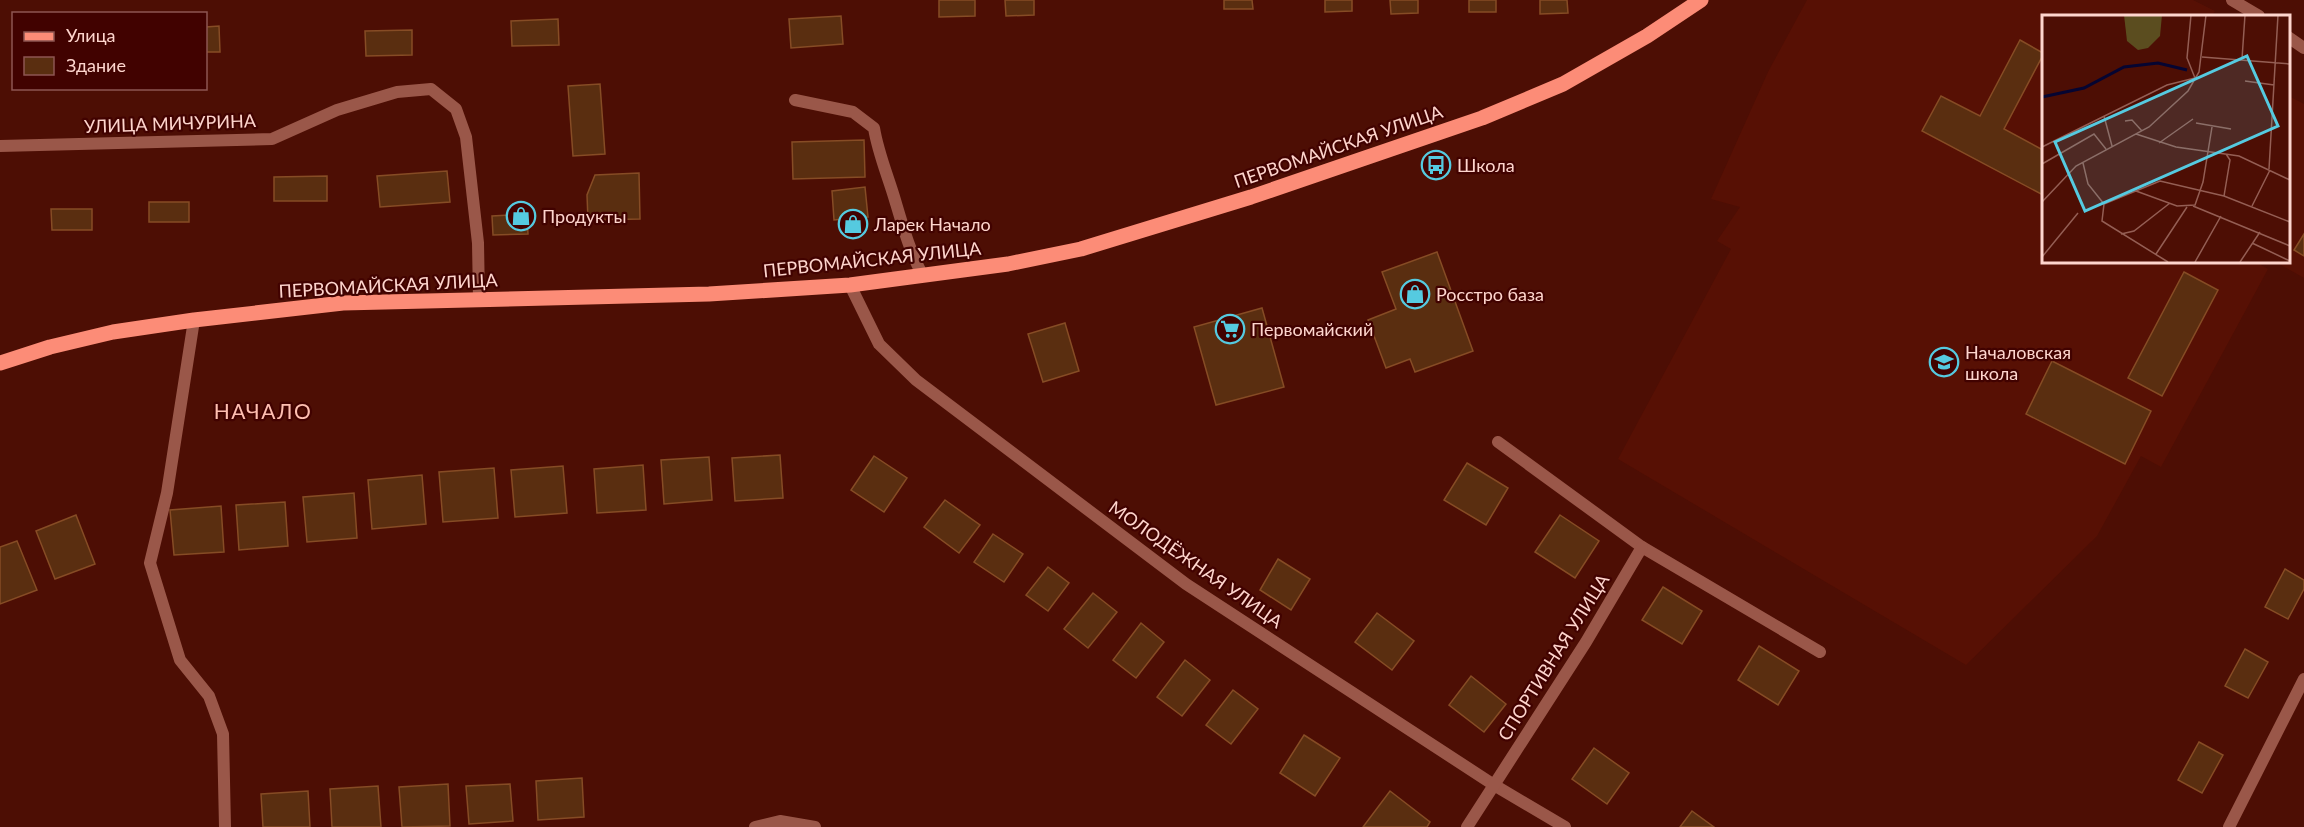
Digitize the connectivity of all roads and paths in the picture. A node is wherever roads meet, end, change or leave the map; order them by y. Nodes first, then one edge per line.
1 (1699, 1) edge
2 (2240, 2) edge
3 (2258, 15) edge
4 (2289, 38) edge
5 (2304, 48) edge
6 (795, 100) dead end
7 (0, 146) edge
8 (922, 276) junction
9 (850, 285) junction
10 (479, 299) junction
11 (194, 320) junction
12 (0, 363) edge
13 (1498, 442) dead end
14 (1642, 547) junction
15 (1820, 652) dead end
16 (2304, 680) edge
17 (1494, 785) junction
18 (225, 827) edge
19 (755, 827) edge
20 (815, 827) edge
21 (1467, 827) edge
22 (1564, 827) edge
23 (2229, 827) edge

1 - 8 main road, ПЕРВОМАЙСКАЯ УЛИЦА
2 - 3 street
4 - 5 street
6 - 8 street
7 - 10 street, УЛИЦА МИЧУРИНА
8 - 9 main road, ПЕРВОМАЙСКАЯ УЛИЦА
9 - 10 main road, ПЕРВОМАЙСКАЯ УЛИЦА
9 - 17 street, МОЛОДЁЖНАЯ УЛИЦА
10 - 11 main road, ПЕРВОМАЙСКАЯ УЛИЦА
11 - 12 main road, ПЕРВОМАЙСКАЯ УЛИЦА
11 - 18 street
13 - 14 street
14 - 15 street
14 - 17 street, СПОРТИВНАЯ УЛИЦА
16 - 23 street
17 - 21 street, СПОРТИВНАЯ УЛИЦА
17 - 22 street, МОЛОДЁЖНАЯ УЛИЦА
19 - 20 street

